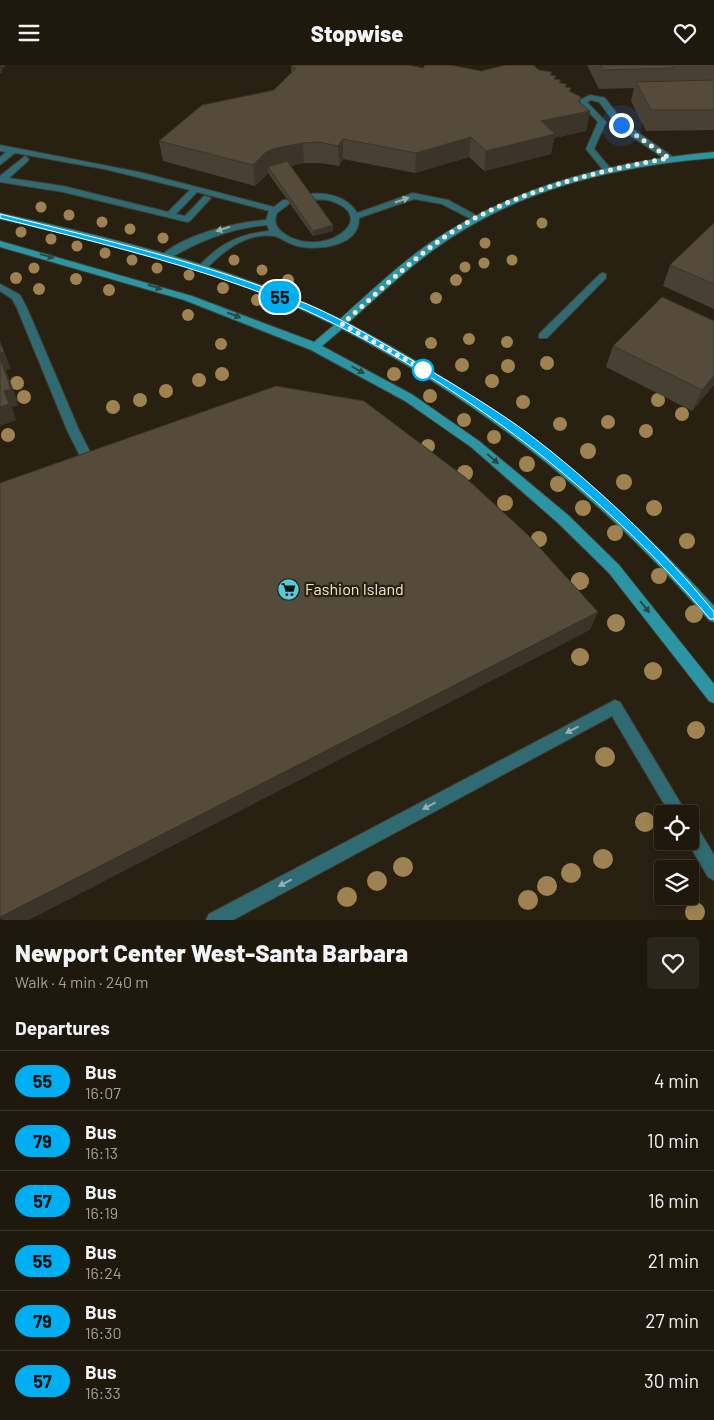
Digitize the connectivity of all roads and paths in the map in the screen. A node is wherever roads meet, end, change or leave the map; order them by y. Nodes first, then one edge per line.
1 (0, 148) edge
2 (14, 150) junction
3 (714, 155) edge
4 (669, 158) junction
5 (25, 159) dead end
6 (0, 162) edge
7 (607, 169) junction
8 (1, 179) edge
9 (196, 188) junction
10 (307, 197) edge
11 (207, 198) dead end
12 (286, 203) dead end
13 (275, 210) junction
14 (170, 215) junction
15 (0, 216) edge
16 (356, 216) junction
17 (476, 218) junction
18 (271, 222) junction
19 (275, 233) junction
20 (0, 244) edge
21 (164, 257) junction
22 (201, 269) junction
23 (603, 276) dead end
24 (0, 287) edge
25 (342, 324) junction
26 (542, 335) dead end
27 (315, 347) junction
28 (95, 472) edge
29 (714, 616) edge
30 (714, 696) edge
31 (675, 805) edge
32 (699, 846) edge
33 (714, 871) edge
34 (215, 920) edge

1 - 2 lane
2 - 6 lane
2 - 9 lane
3 - 4 main road
4 - 7 main road
4 - 7 lane
5 - 8 lane
7 - 17 main road
8 - 14 lane
9 - 13 lane
9 - 14 lane
10 - 16 lane
11 - 14 lane
12 - 13 lane
13 - 18 lane
15 - 21 main road
16 -> 17 lane
16 - 19 lane
17 - 25 main road
18 - 19 lane
18 -> 21 lane
19 - 22 lane
20 -> 27 main road
21 - 22 main road
22 - 25 main road
23 - 26 lane
24 - 28 lane
25 - 27 main road
25 - 29 main road
27 -> 30 main road
31 -> 34 lane
32 - 33 lane

